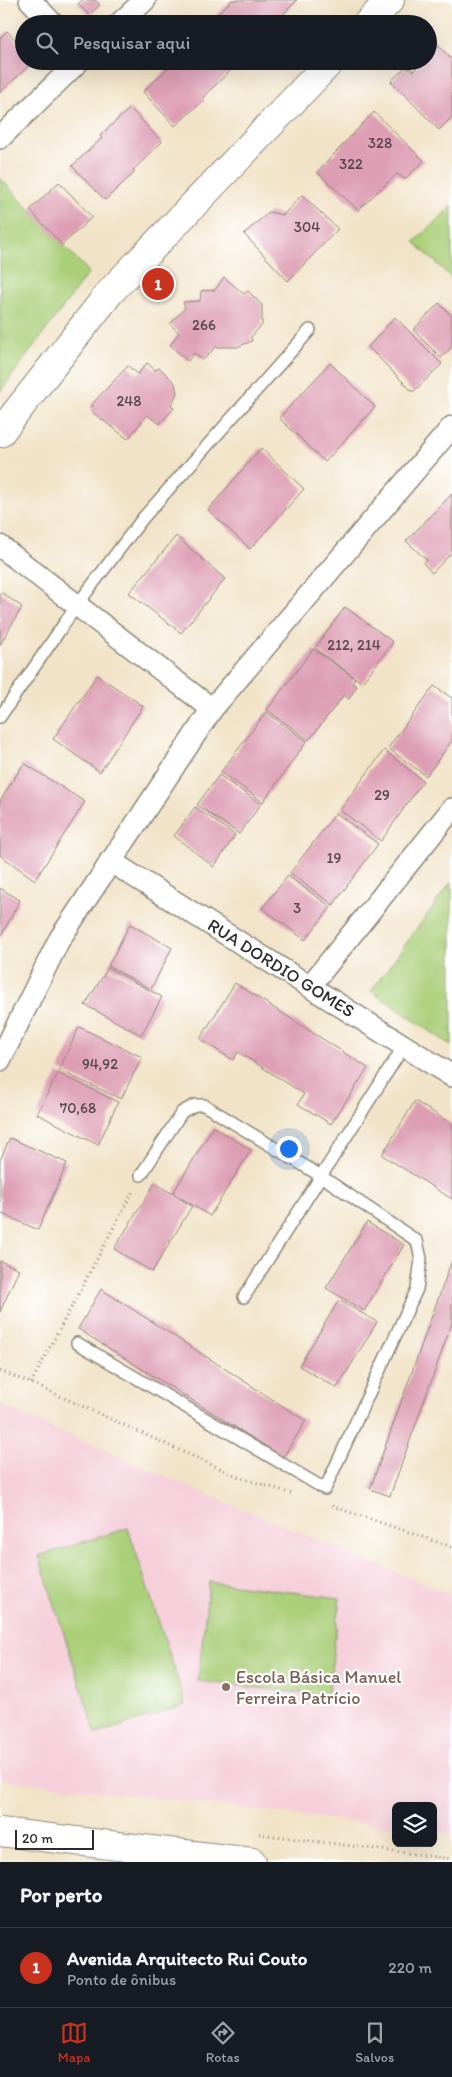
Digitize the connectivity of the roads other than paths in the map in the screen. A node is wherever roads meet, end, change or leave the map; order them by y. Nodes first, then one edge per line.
1 (30, 0) edge
2 (145, 0) edge
3 (390, 0) edge
4 (44, 15) edge
5 (129, 15) edge
6 (376, 15) edge
7 (70, 70) edge
8 (322, 70) edge
9 (0, 138) edge
10 (310, 330) dead end
11 (452, 427) edge
12 (0, 433) edge
13 (0, 546) edge
14 (77, 605) junction
15 (212, 709) junction
16 (0, 718) edge
17 (452, 809) edge
18 (110, 861) junction
19 (310, 986) junction
20 (404, 1046) junction
21 (0, 1060) edge
22 (452, 1076) edge
23 (141, 1175) road end
24 (321, 1176) junction
25 (244, 1297) dead end
26 (77, 1343) dead end
27 (0, 1832) edge
28 (252, 1862) edge

1 - 4 street
2 - 5 street
3 - 6 street
7 - 9 street
8 - 12 street
10 - 14 lane
11 - 15 street
13 - 14 street
14 - 15 street
14 - 16 lane
15 - 18 street
17 - 19 street
18 - 19 street, RUA DORDIO GOMES
18 - 21 street
19 - 20 street, RUA DORDIO GOMES
20 - 22 street, RUA DORDIO GOMES
20 - 24 lane
23 - 24 lane
24 - 25 lane
24 - 26 lane
27 - 28 street

